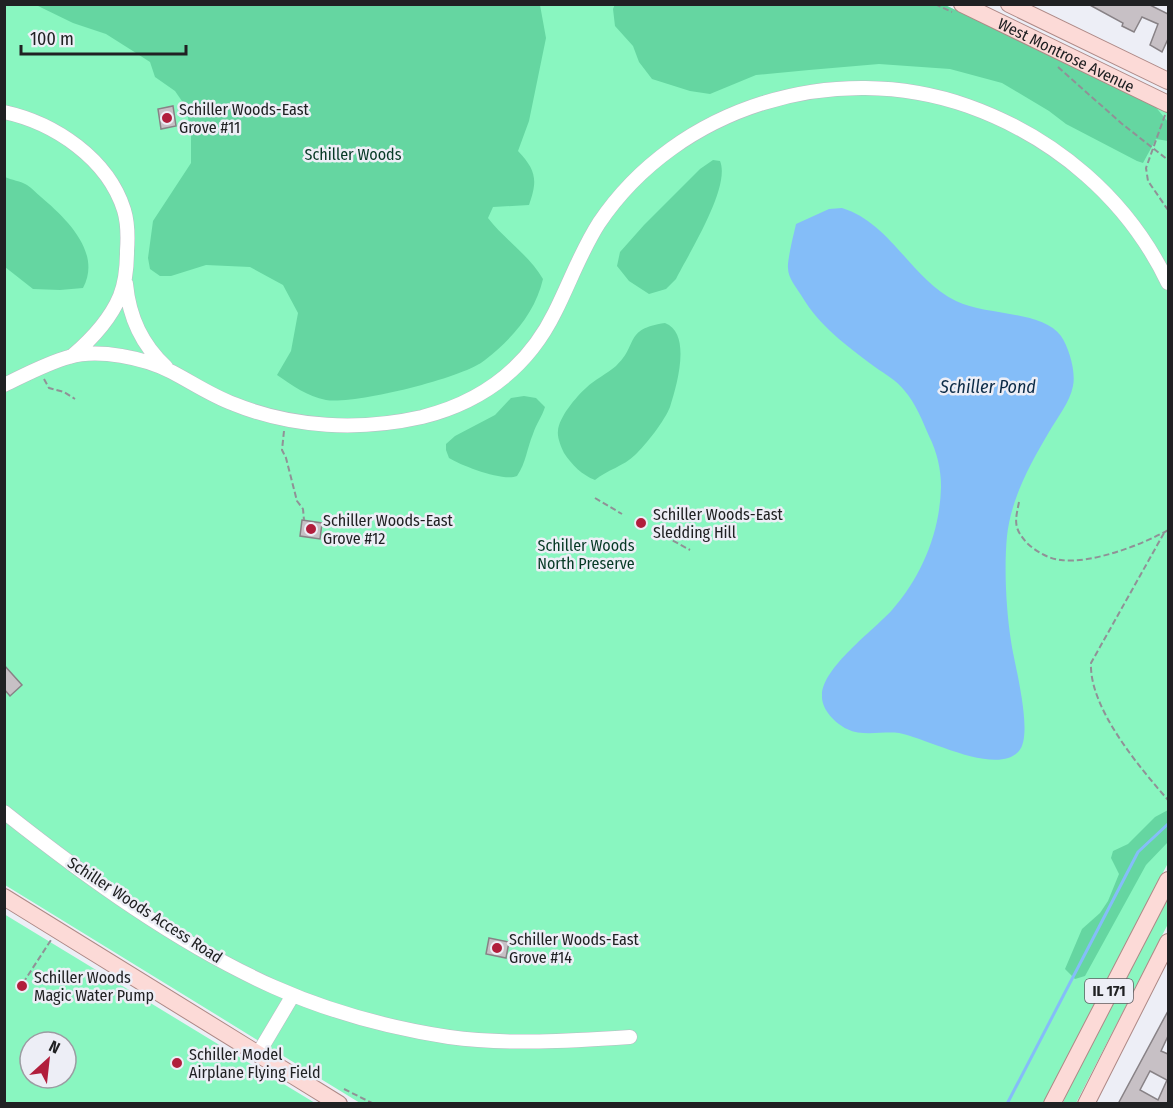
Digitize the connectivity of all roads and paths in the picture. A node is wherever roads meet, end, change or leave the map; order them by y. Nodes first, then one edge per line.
1 (935, 4) edge
2 (1009, 4) edge
3 (959, 9) edge
4 (1058, 67) dead end
5 (1168, 81) edge
6 (1166, 98) edge
7 (4, 112) edge
8 (1152, 149) junction
9 (1168, 160) edge
10 (1168, 210) edge
11 (125, 281) junction
12 (1168, 283) edge
13 (72, 356) junction
14 (40, 369) junction
15 (170, 370) junction
16 (4, 385) edge
17 (75, 399) dead end
18 (286, 419) junction
19 (595, 498) dead end
20 (1019, 502) dead end
21 (622, 514) dead end
22 (304, 520) dead end
23 (1168, 530) edge
24 (657, 532) dead end
25 (1164, 533) junction
26 (690, 550) dead end
27 (1168, 800) edge
28 (4, 812) edge
29 (1168, 880) edge
30 (4, 897) edge
31 (58, 930) junction
32 (1168, 942) edge
33 (23, 983) dead end
34 (293, 995) junction
35 (630, 1037) dead end
36 (258, 1054) junction
37 (340, 1096) edge
38 (374, 1104) edge
39 (1052, 1104) edge
40 (1086, 1104) edge

1 - 3 path
2 - 5 main road, West Montrose Avenue
3 - 6 main road, West Montrose Avenue
4 - 8 path
6 - 8 path
7 - 11 lane
8 - 9 path
8 - 10 path
11 - 13 lane
11 - 15 lane
12 - 18 lane
13 - 14 lane
13 - 15 lane
14 - 16 lane
14 - 17 path
15 - 18 lane
18 - 22 path
19 - 21 path
20 - 25 path
23 - 25 path
24 - 26 path
25 - 27 path
28 - 34 lane, Schiller Woods Access Road
29 - 39 main road, IL 171
30 - 31 main road
31 - 33 path
31 - 36 main road
32 - 40 main road, IL 171
34 - 35 lane, Schiller Woods Access Road
34 - 36 lane
36 - 37 main road
37 - 38 path

